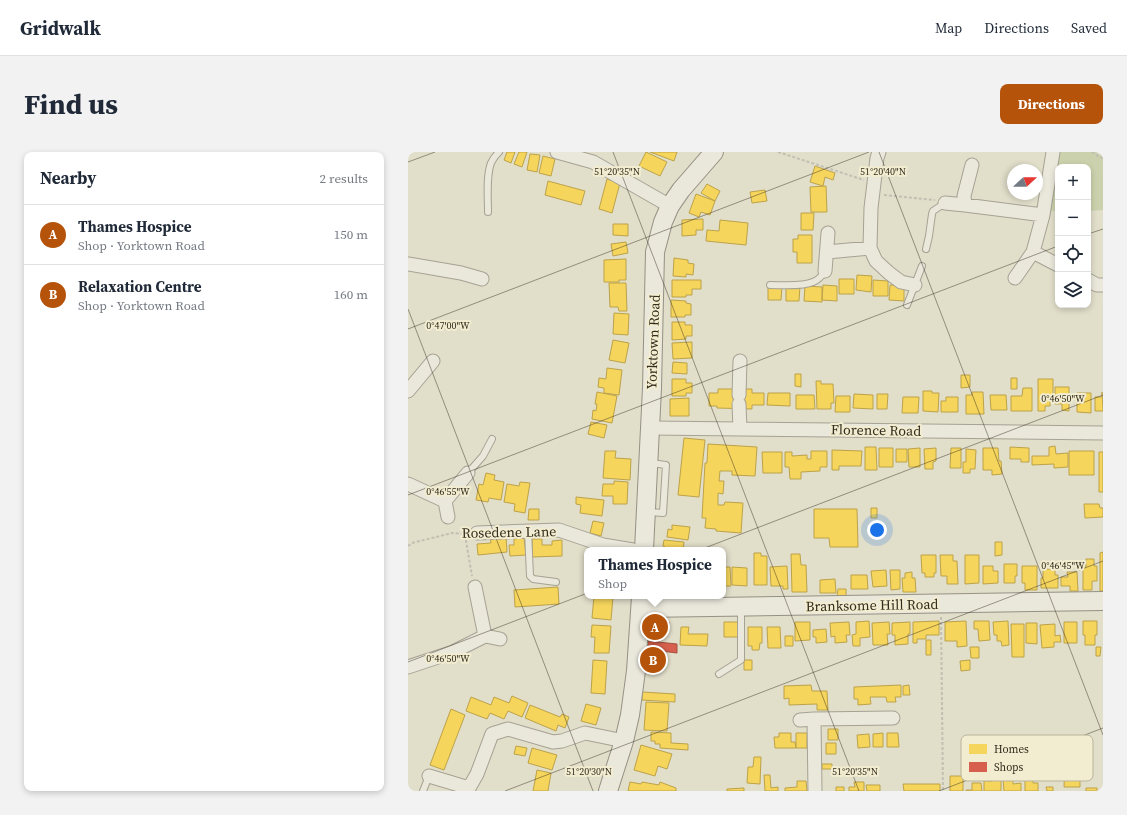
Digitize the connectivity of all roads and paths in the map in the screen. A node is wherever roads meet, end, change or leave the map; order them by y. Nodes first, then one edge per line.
1 (499, 152) edge
2 (557, 152) edge
3 (714, 152) edge
4 (778, 152) edge
5 (879, 152) edge
6 (1053, 152) edge
7 (1092, 152) edge
8 (1103, 158) edge
9 (972, 165) dead end
10 (874, 188) junction
11 (945, 203) junction
12 (965, 205) junction
13 (670, 206) junction
14 (488, 212) dead end
15 (1043, 215) junction
16 (828, 233) dead end
17 (870, 248) junction
18 (926, 249) dead end
19 (827, 252) junction
20 (1033, 252) junction
21 (1055, 263) edge
22 (408, 264) edge
23 (922, 266) dead end
24 (825, 271) joint
25 (1015, 278) dead end
26 (482, 279) dead end
27 (1091, 282) edge
28 (770, 284) dead end
29 (915, 285) junction
30 (1103, 285) edge
31 (907, 305) dead end
32 (433, 361) dead end
33 (740, 361) dead end
34 (408, 391) edge
35 (650, 428) junction
36 (740, 429) junction
37 (1103, 433) edge
38 (492, 440) dead end
39 (468, 473) joint
40 (408, 484) edge
41 (445, 501) junction
42 (448, 517) dead end
43 (528, 531) junction
44 (471, 534) junction
45 (408, 546) edge
46 (615, 547) edge
47 (644, 547) edge
48 (556, 582) dead end
49 (474, 587) joint
50 (1103, 601) edge
51 (641, 602) edge
52 (941, 604) junction
53 (741, 607) junction
54 (485, 636) junction
55 (500, 639) dead end
56 (408, 667) edge
57 (719, 674) dead end
58 (893, 718) dead end
59 (814, 719) junction
60 (800, 720) dead end
61 (624, 741) junction
62 (429, 776) joint
63 (423, 791) edge
64 (608, 791) edge
65 (815, 791) edge
66 (943, 791) edge

1 - 14 lane
2 - 13 street
3 - 13 street, Yorktown Road
4 - 10 path
5 - 10 street
6 - 15 street
7 - 8 path
9 - 12 street
10 - 11 path
10 - 17 street
11 - 12 street
11 - 18 lane
12 - 15 street
13 - 35 street, Yorktown Road
15 - 20 street
16 - 19 street
17 - 19 street
17 - 29 street
19 - 24 street
20 - 21 street
20 - 25 street
22 - 26 street
23 - 29 lane
24 - 28 lane
27 - 30 street
29 - 31 lane
32 - 34 street
33 - 36 street
35 - 36 street, Florence Road
35 - 47 street, Yorktown Road
36 - 37 street, Florence Road
38 - 39 lane
39 - 41 street
40 - 41 street
41 - 42 street
43 - 44 street, Rosedene Lane
43 - 46 street, Rosedene Lane
43 - 48 lane
44 - 45 path, Rosedene Lane
44 - 49 path
49 - 54 street
50 - 52 street, Branksome Hill Road
51 - 53 street, Branksome Hill Road
51 - 61 street
52 - 53 street, Branksome Hill Road
52 - 66 path
53 - 57 lane
54 - 55 street
54 - 56 street
58 - 59 street
59 - 60 street
59 - 65 street
61 - 62 street
61 - 64 street
62 - 63 lane

